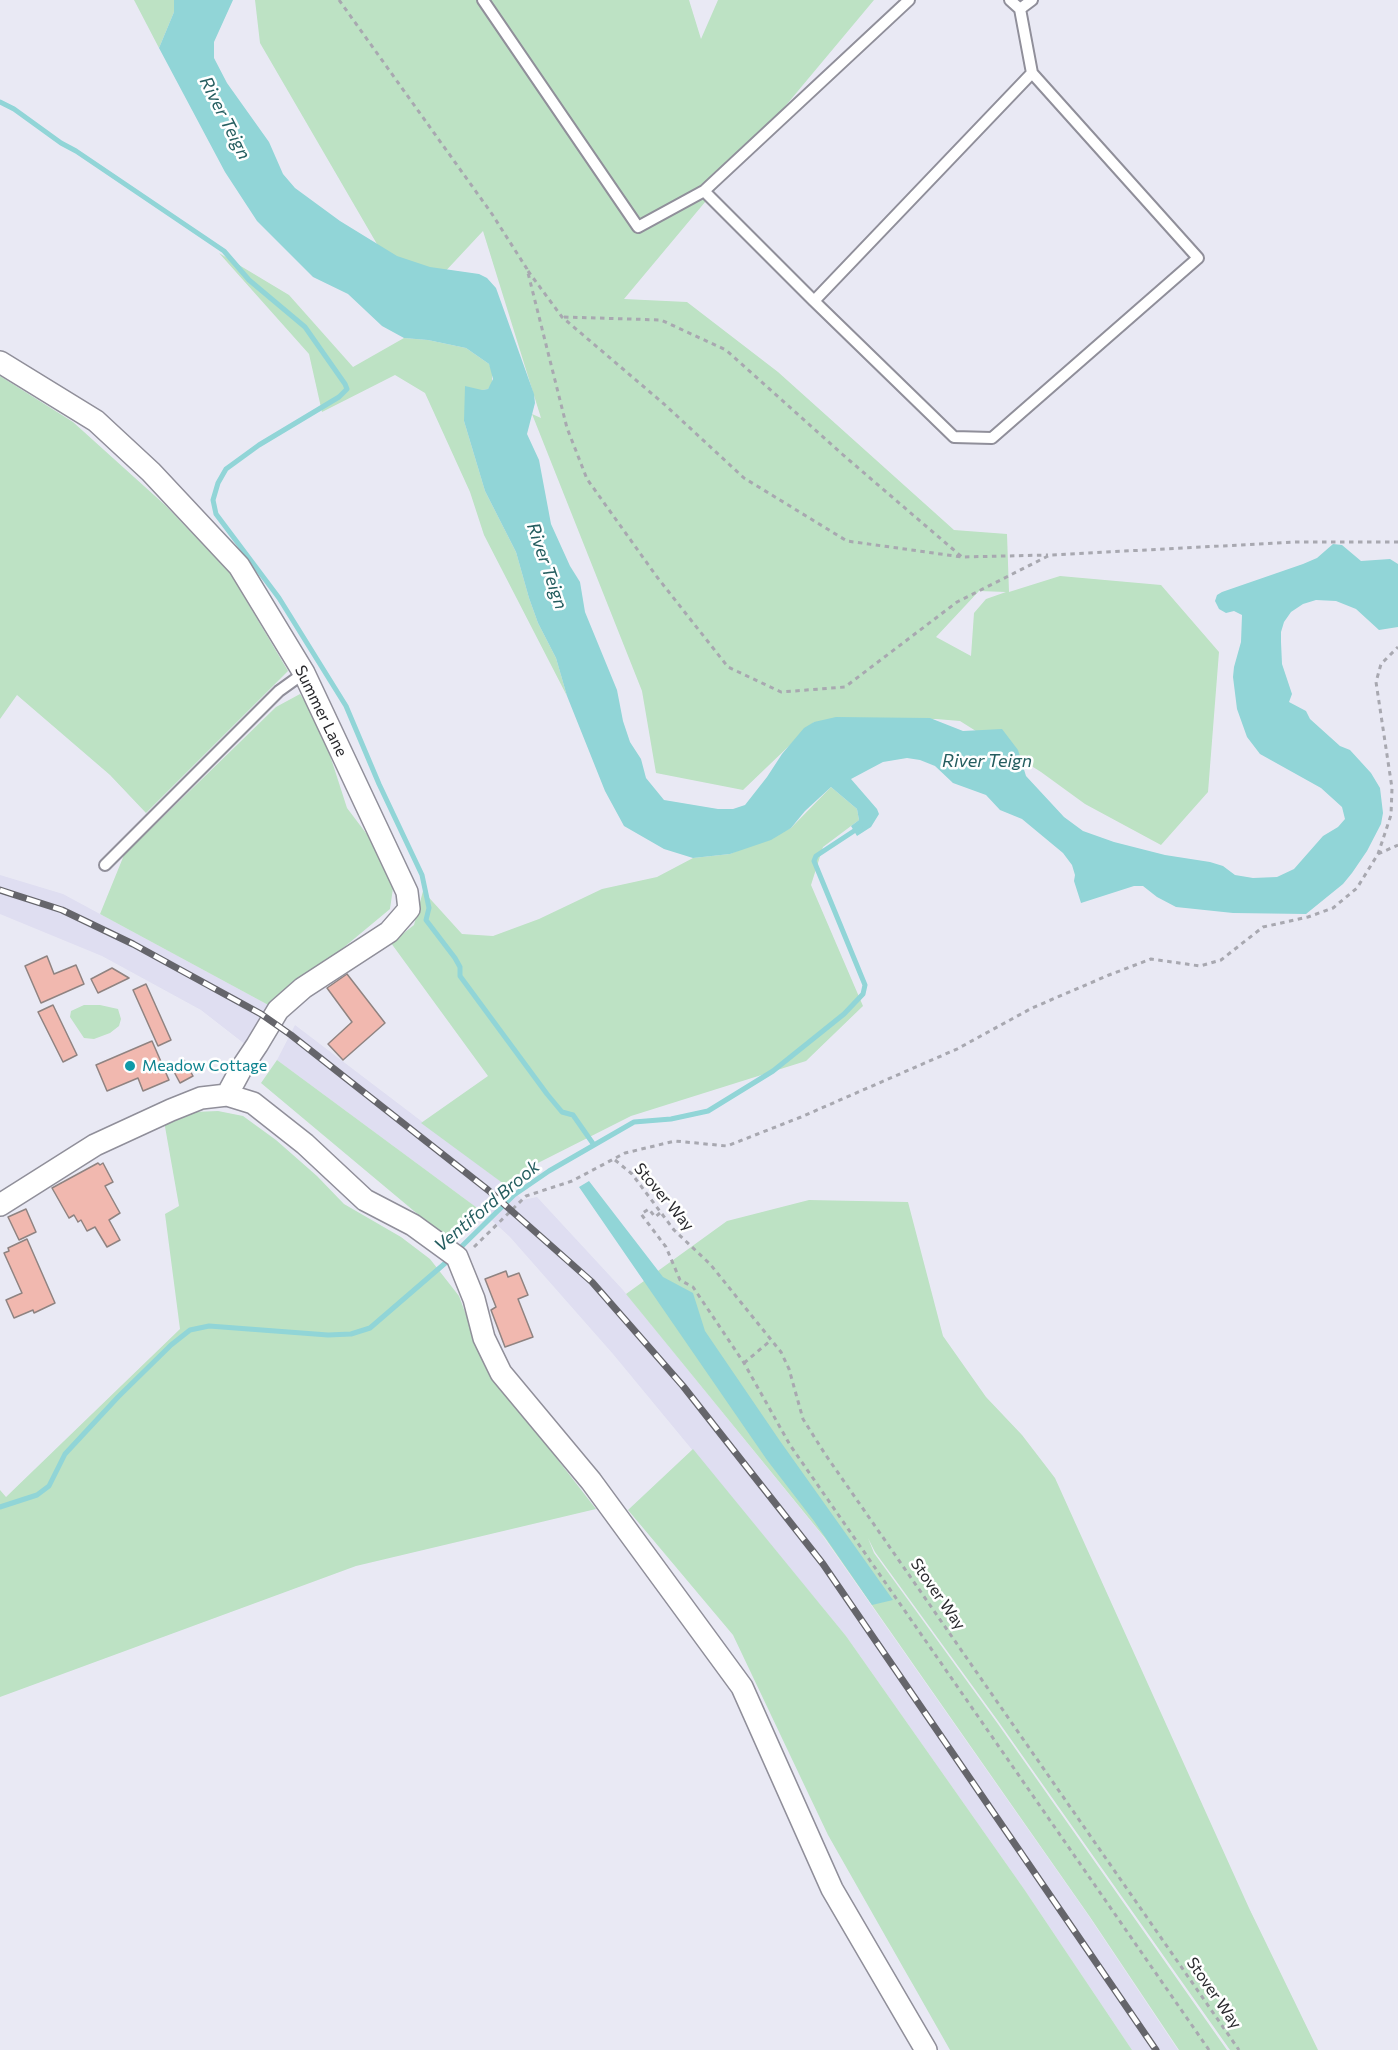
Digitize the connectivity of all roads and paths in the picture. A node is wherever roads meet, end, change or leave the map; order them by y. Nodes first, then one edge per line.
1 (339, 0) edge
2 (483, 0) edge
3 (909, 0) edge
4 (1010, 0) edge
5 (1032, 0) edge
6 (1020, 9) junction
7 (1032, 73) junction
8 (704, 191) junction
9 (527, 269) junction
10 (814, 301) junction
11 (562, 317) junction
12 (0, 362) edge
13 (1398, 542) edge
14 (1050, 555) junction
15 (962, 556) junction
16 (1398, 647) edge
17 (304, 673) junction
18 (1398, 845) edge
19 (1378, 854) junction
20 (105, 865) dead end
21 (227, 1095) junction
22 (615, 1160) junction
23 (0, 1205) edge
24 (661, 1213) junction
25 (453, 1254) junction
26 (771, 1340) junction
27 (744, 1363) junction
28 (926, 2050) edge
29 (1209, 2050) edge
30 (1239, 2050) edge

1 - 9 path
2 - 8 lane
3 - 8 lane
4 - 6 lane
5 - 6 lane
6 - 7 lane
7 - 10 lane
7 - 10 lane
8 - 10 lane
9 - 11 path
9 - 14 path
11 - 15 path
11 - 15 path
12 - 17 street, Summer Lane
13 - 14 path
14 - 15 path
16 - 19 path
17 - 20 lane
17 - 21 street, Summer Lane
18 - 19 path
19 - 22 path
21 - 23 street
21 - 25 street
22 - 24 path, Stover Way
22 - 25 path
24 - 26 path, Stover Way
24 - 27 path
25 - 28 street
26 - 27 path
26 - 30 path, Stover Way
27 - 29 path

